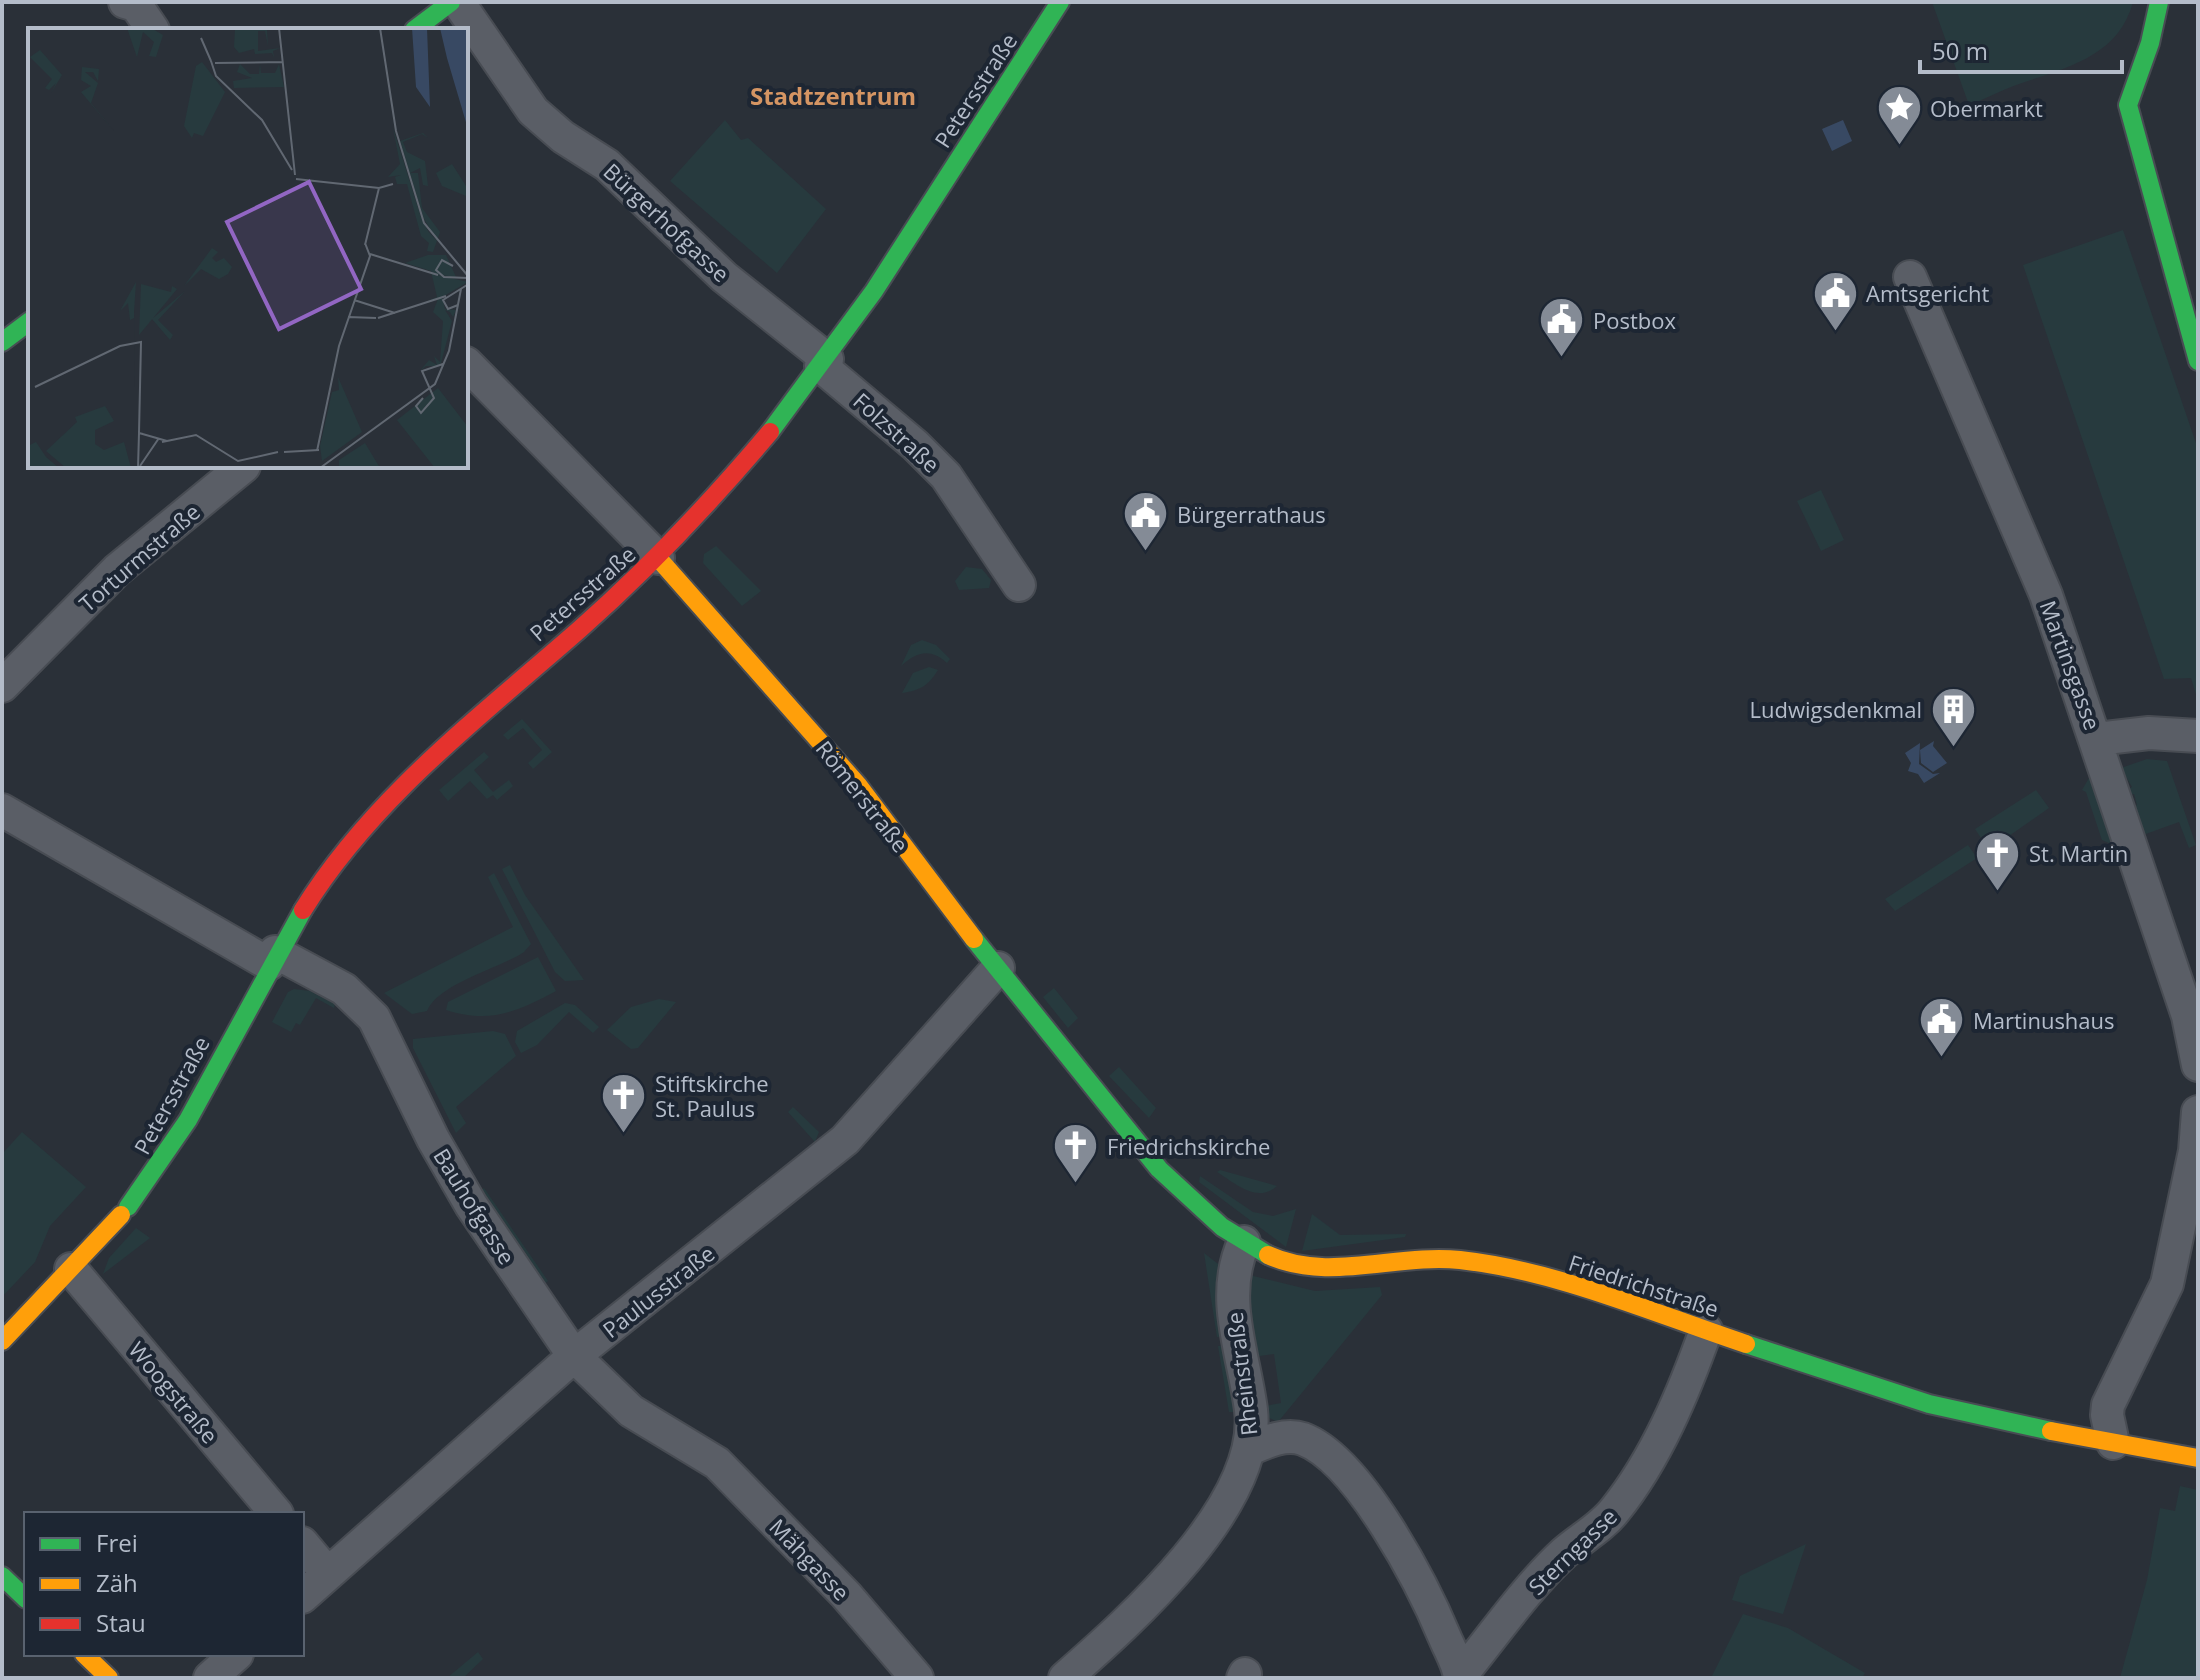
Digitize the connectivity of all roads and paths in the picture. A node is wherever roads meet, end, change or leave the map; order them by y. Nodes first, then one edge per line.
1 (451, 2) edge
2 (458, 2) edge
3 (1060, 2) edge
4 (2159, 2) edge
5 (417, 28) edge
6 (1910, 277) dead end
7 (28, 322) edge
8 (2, 342) edge
9 (2198, 361) edge
10 (824, 363) junction
11 (468, 365) edge
12 (242, 468) edge
13 (658, 558) junction
14 (1019, 585) dead end
15 (2, 686) edge
16 (2198, 736) edge
17 (2097, 739) junction
18 (2, 810) edge
19 (272, 958) junction
20 (998, 968) junction
21 (2198, 1065) edge
22 (2198, 1112) edge
23 (1244, 1242) junction
24 (71, 1269) junction
25 (1706, 1330) junction
26 (2, 1341) edge
27 (574, 1356) junction
28 (2113, 1443) junction
29 (1250, 1449) junction
30 (695, 1450) joint
31 (2198, 1458) edge
32 (275, 1512) edge
33 (304, 1545) edge
34 (328, 1574) junction
35 (2, 1576) edge
36 (304, 1595) edge
37 (24, 1597) edge
38 (86, 1656) edge
39 (235, 1656) edge
40 (1461, 1677) edge
41 (109, 1678) edge
42 (210, 1678) edge
43 (917, 1678) edge
44 (1066, 1678) edge

1 - 5 street
2 - 10 street, Bürgerhofgasse
3 - 10 street, Petersstraße
4 - 9 street
6 - 17 street, Martinsgasse
7 - 8 street
10 - 13 street, Petersstraße
10 - 14 street, Folzstraße
11 - 13 street, Römerstraße
12 - 15 street, Torturmstraße
13 - 19 street, Petersstraße
13 - 20 street, Römerstraße
16 - 17 street
17 - 21 street, Martinsgasse
18 - 19 street, Bauhofgasse
19 - 24 street, Petersstraße
19 - 27 street, Bauhofgasse
20 - 23 street, Römerstraße
20 - 27 street, Paulusstraße
22 - 28 street
23 - 25 street, Friedrichstraße
23 - 29 street, Rheinstraße
24 - 26 street, Petersstraße
24 - 32 street, Woogstraße
25 - 28 street, Friedrichstraße
25 - 40 street, Sterngasse
27 - 30 street, Bauhofgasse
27 - 34 street, Paulusstraße
28 - 31 street, Friedrichstraße
29 - 40 street
29 - 44 street, Rheinstraße
30 - 43 street, Mähgasse
33 - 34 street
34 - 36 street, Paulusstraße
35 - 37 street
38 - 41 street
39 - 42 street

